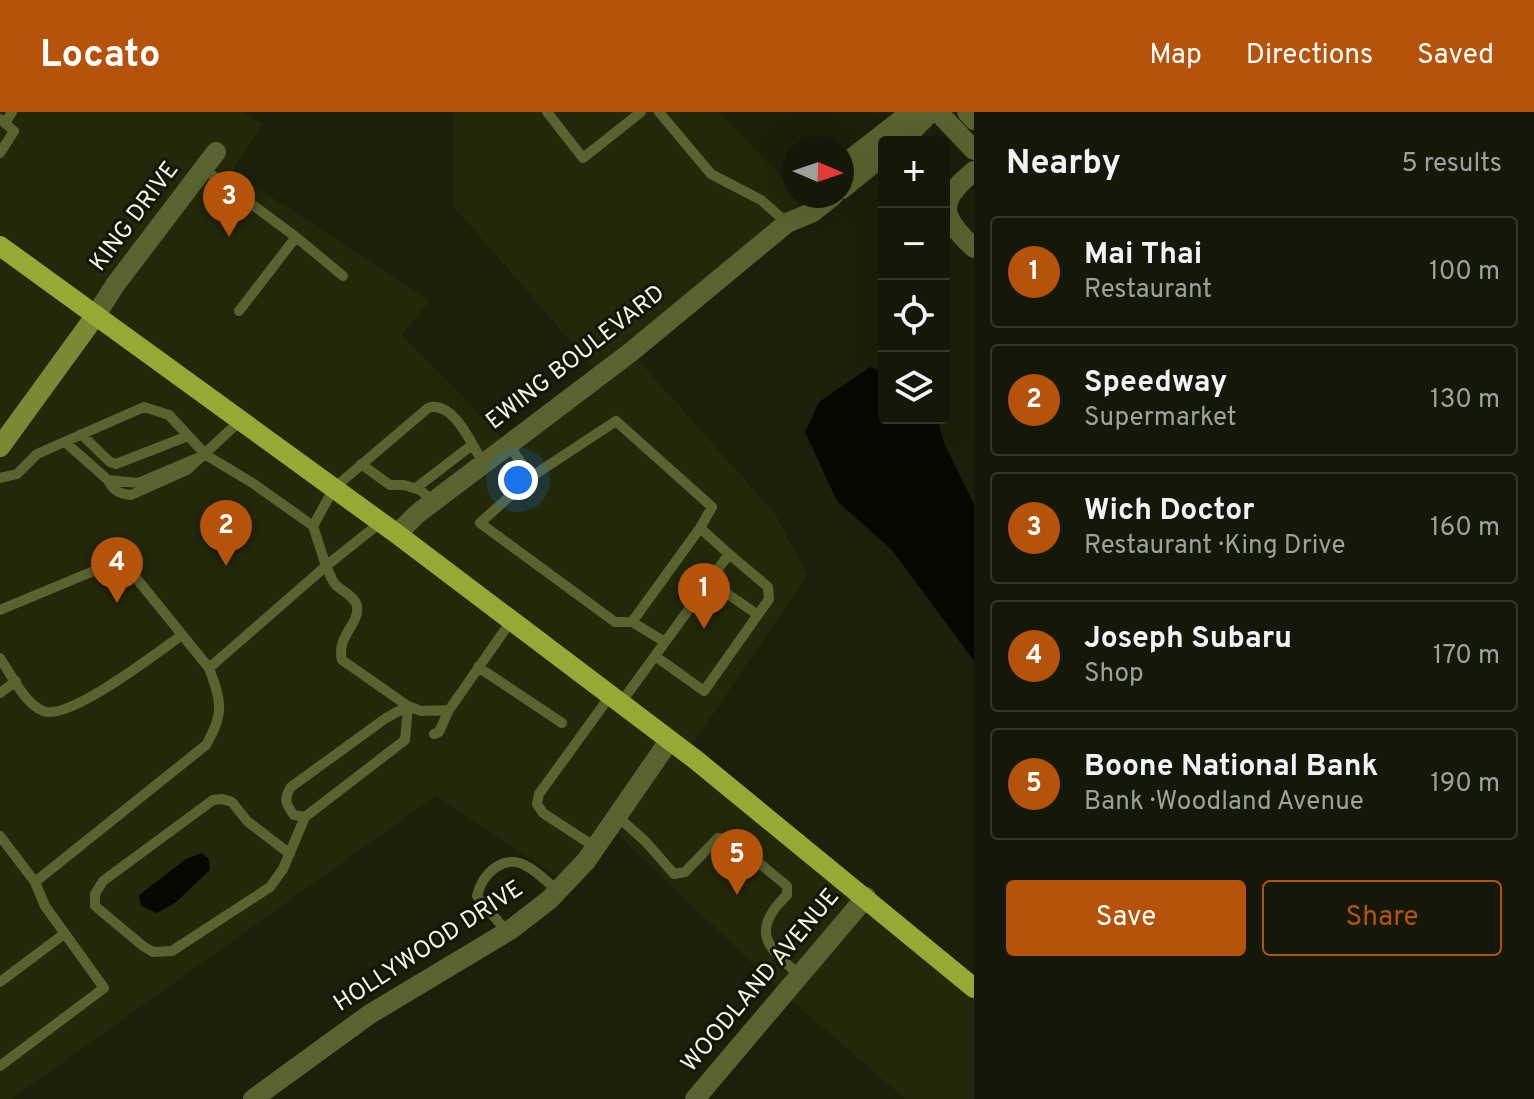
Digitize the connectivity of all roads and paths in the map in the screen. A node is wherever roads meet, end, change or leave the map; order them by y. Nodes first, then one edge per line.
1 (12, 112) edge
2 (547, 112) edge
3 (641, 112) edge
4 (659, 112) edge
5 (921, 112) edge
6 (931, 112) edge
7 (938, 112) edge
8 (967, 112) edge
9 (974, 120) edge
10 (907, 136) edge
11 (2, 138) edge
12 (974, 150) edge
13 (854, 157) edge
14 (878, 160) edge
15 (210, 161) joint
16 (974, 171) edge
17 (854, 179) edge
18 (796, 208) edge
19 (818, 208) edge
20 (787, 223) junction
21 (296, 237) junction
22 (0, 246) edge
23 (974, 248) edge
24 (343, 276) dead end
25 (239, 311) dead end
26 (96, 315) junction
27 (241, 420) junction
28 (81, 434) junction
29 (188, 436) junction
30 (65, 442) junction
31 (508, 444) junction
32 (472, 445) junction
33 (0, 447) edge
34 (206, 455) junction
35 (483, 463) junction
36 (361, 464) junction
37 (531, 477) junction
38 (0, 478) edge
39 (334, 488) junction
40 (416, 488) junction
41 (433, 501) junction
42 (313, 526) junction
43 (389, 528) junction
44 (700, 528) junction
45 (729, 554) junction
46 (326, 566) junction
47 (709, 581) junction
48 (0, 610) edge
49 (758, 615) junction
50 (511, 621) junction
51 (632, 622) junction
52 (182, 635) junction
53 (665, 642) junction
54 (655, 656) junction
55 (0, 658) edge
56 (478, 667) junction
57 (209, 668) junction
58 (16, 681) junction
59 (0, 693) edge
60 (615, 700) junction
61 (408, 706) junction
62 (449, 710) junction
63 (562, 723) dead end
64 (434, 734) dead end
65 (417, 737) dead end
66 (405, 740) junction
67 (669, 741) junction
68 (617, 816) junction
69 (305, 817) junction
70 (0, 836) edge
71 (595, 847) junction
72 (290, 854) junction
73 (35, 882) junction
74 (558, 892) junction
75 (866, 897) junction
76 (507, 932) junction
77 (64, 934) junction
78 (800, 975) junction
79 (0, 982) edge
80 (974, 988) edge
81 (0, 1066) edge
82 (253, 1099) edge
83 (695, 1099) edge

1 - 11 lane
2 - 3 lane
4 - 20 lane
5 - 13 street
6 - 10 street
7 - 12 street
8 - 9 street
14 - 17 street
15 - 21 lane
15 - 26 street, KING DRIVE
16 - 23 street
18 - 20 street, EWING BOULEVARD
19 - 20 street, EWING BOULEVARD
20 - 31 street, EWING BOULEVARD
21 - 24 lane
21 - 25 lane
22 - 26 main road
26 - 27 main road
26 - 33 main road
27 - 34 lane
27 - 39 main road
28 - 29 lane
28 - 29 lane
28 - 30 lane
29 - 34 lane
30 - 34 lane
30 - 38 lane
31 - 35 street, EWING BOULEVARD
31 - 37 lane
32 - 35 lane
32 - 36 lane
32 - 40 lane
34 - 42 lane
35 - 41 street, EWING BOULEVARD
36 - 39 lane
36 - 40 lane
37 - 44 lane
37 - 51 lane
39 - 42 lane
39 - 43 main road
40 - 41 lane
41 - 43 street, EWING BOULEVARD
42 - 46 lane
43 - 46 lane
43 - 50 main road
44 - 45 lane
44 - 51 lane
45 - 47 lane
45 - 49 lane
46 - 57 lane
46 - 61 lane
47 - 49 lane
47 - 53 lane
48 - 52 lane
49 - 54 lane
50 - 56 lane
50 - 60 main road
51 - 53 lane
52 - 57 lane
52 - 58 lane
53 - 54 lane
54 - 60 lane
55 - 58 lane
56 - 62 lane
56 - 63 lane
57 - 73 lane
58 - 59 lane
60 - 67 main road
60 - 71 lane
61 - 62 lane
61 - 66 lane
61 - 69 lane
62 - 64 lane
65 - 66 lane
66 - 69 lane
67 - 68 street, HOLLYWOOD DRIVE
67 - 75 main road
68 - 71 street, HOLLYWOOD DRIVE
68 - 78 lane
69 - 72 lane
70 - 73 lane
71 - 74 street, HOLLYWOOD DRIVE
72 - 72 lane
73 - 77 lane
74 - 76 street, HOLLYWOOD DRIVE
74 - 76 lane
75 - 78 street, WOODLAND AVENUE
75 - 80 main road
76 - 82 street, HOLLYWOOD DRIVE
77 - 79 lane
77 - 81 lane
78 - 83 street, WOODLAND AVENUE

